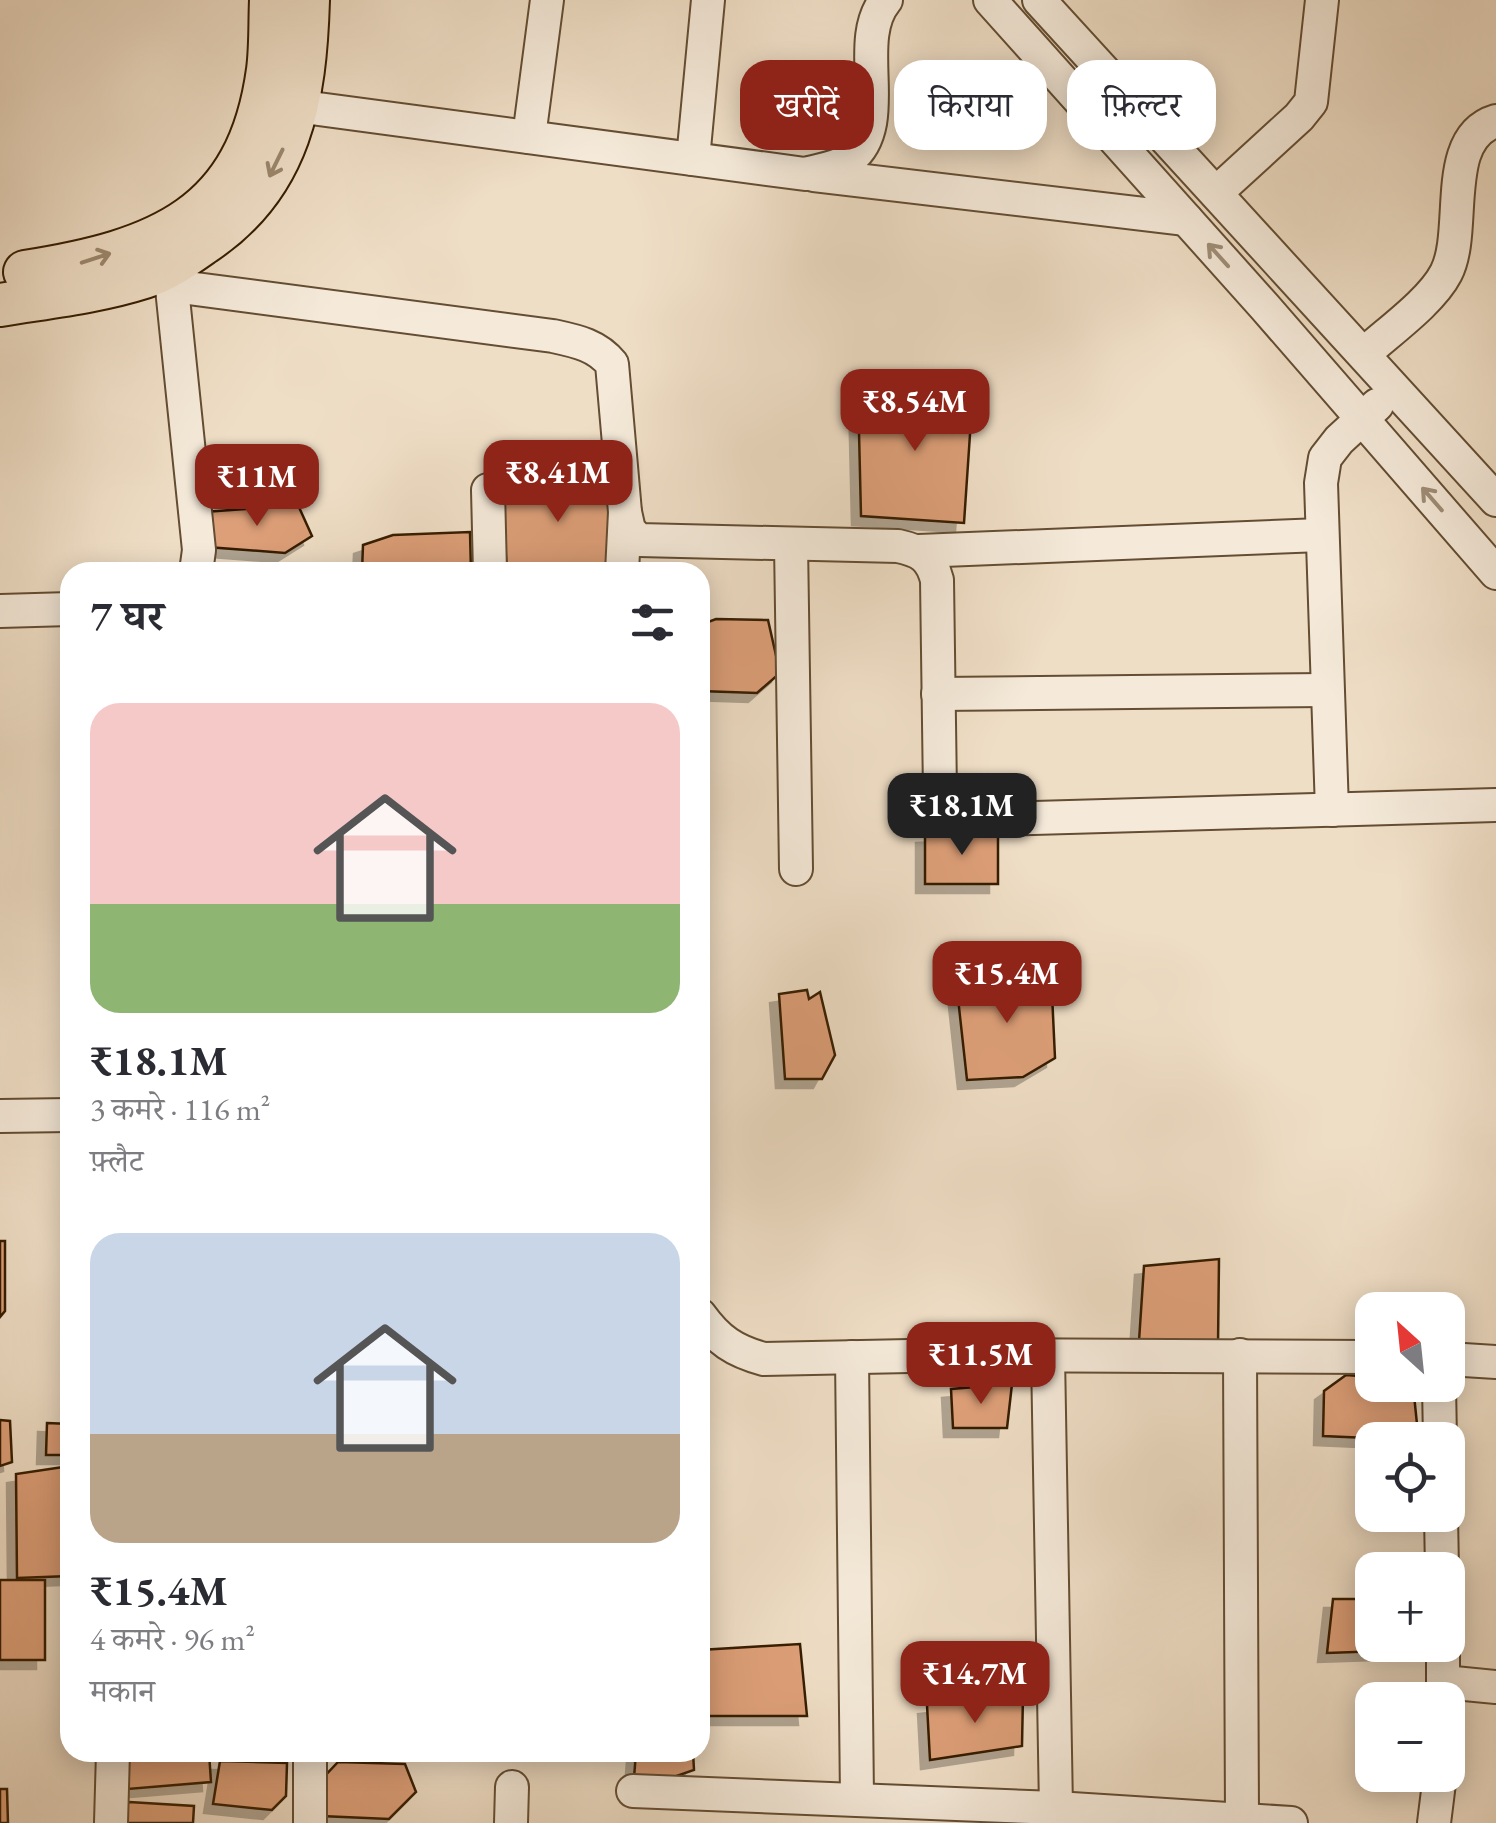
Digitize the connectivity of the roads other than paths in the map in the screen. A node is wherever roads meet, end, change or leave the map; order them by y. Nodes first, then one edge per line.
1 (271, 0) edge
2 (308, 0) edge
3 (547, 0) edge
4 (708, 0) edge
5 (886, 0) edge
6 (990, 0) edge
7 (1039, 0) edge
8 (1322, 0) edge
9 (296, 106) junction
10 (1496, 121) edge
11 (529, 136) junction
12 (693, 158) junction
13 (804, 174) junction
14 (1216, 193) junction
15 (1186, 219) junction
16 (170, 262) junction
17 (0, 276) edge
18 (0, 305) edge
19 (1364, 354) junction
20 (1396, 390) junction
21 (1362, 417) junction
22 (488, 490) dead end
23 (1496, 500) edge
24 (625, 512) junction
25 (1322, 535) junction
26 (790, 544) junction
27 (920, 551) junction
28 (197, 562) edge
29 (490, 562) edge
30 (622, 562) edge
31 (1496, 573) edge
32 (60, 608) edge
33 (0, 611) edge
34 (1327, 690) junction
35 (938, 694) junction
36 (1496, 806) edge
37 (1332, 810) junction
38 (796, 869) dead end
39 (60, 1114) edge
40 (0, 1116) edge
41 (710, 1329) edge
42 (1240, 1355) junction
43 (852, 1356) junction
44 (1048, 1356) junction
45 (1355, 1357) edge
46 (1465, 1360) edge
47 (1496, 1362) edge
48 (1496, 1687) edge
49 (1465, 1689) edge
50 (113, 1762) edge
51 (310, 1762) edge
52 (512, 1787) dead end
53 (633, 1791) dead end
54 (1438, 1792) edge
55 (857, 1798) junction
56 (1056, 1808) junction
57 (1242, 1818) junction
58 (110, 1823) edge
59 (310, 1823) edge
60 (511, 1823) edge
61 (1291, 1823) edge
62 (1434, 1823) edge

1 - 16 main road
2 - 9 main road
3 - 11 street
4 - 12 street
5 - 13 street
6 - 15 street
7 - 14 street
8 - 14 street
9 - 11 street
9 -> 16 main road
10 - 19 street
11 - 12 street
12 - 13 street
13 - 15 street
14 - 19 street
21 -> 15 street
17 -> 16 main road
16 - 18 main road
16 - 24 street
16 - 28 street
19 - 20 street
20 - 21 street
20 - 23 street
21 - 25 street
31 -> 21 street
22 - 29 street
24 - 26 street
24 - 30 street
25 - 27 street
25 - 34 street
26 - 27 street
26 - 38 street
27 - 35 street
32 - 33 street
34 - 35 street
34 - 37 street
35 - 37 street
36 - 37 street
39 - 40 street
41 - 43 street
42 - 44 street
42 - 45 street
42 - 57 street
43 - 44 street
43 - 55 street
44 - 56 street
46 - 47 street
48 - 49 street
50 - 58 street
51 - 59 street
52 - 60 street
53 - 55 street
54 - 62 street
55 - 56 street
56 - 57 street
57 - 61 street

